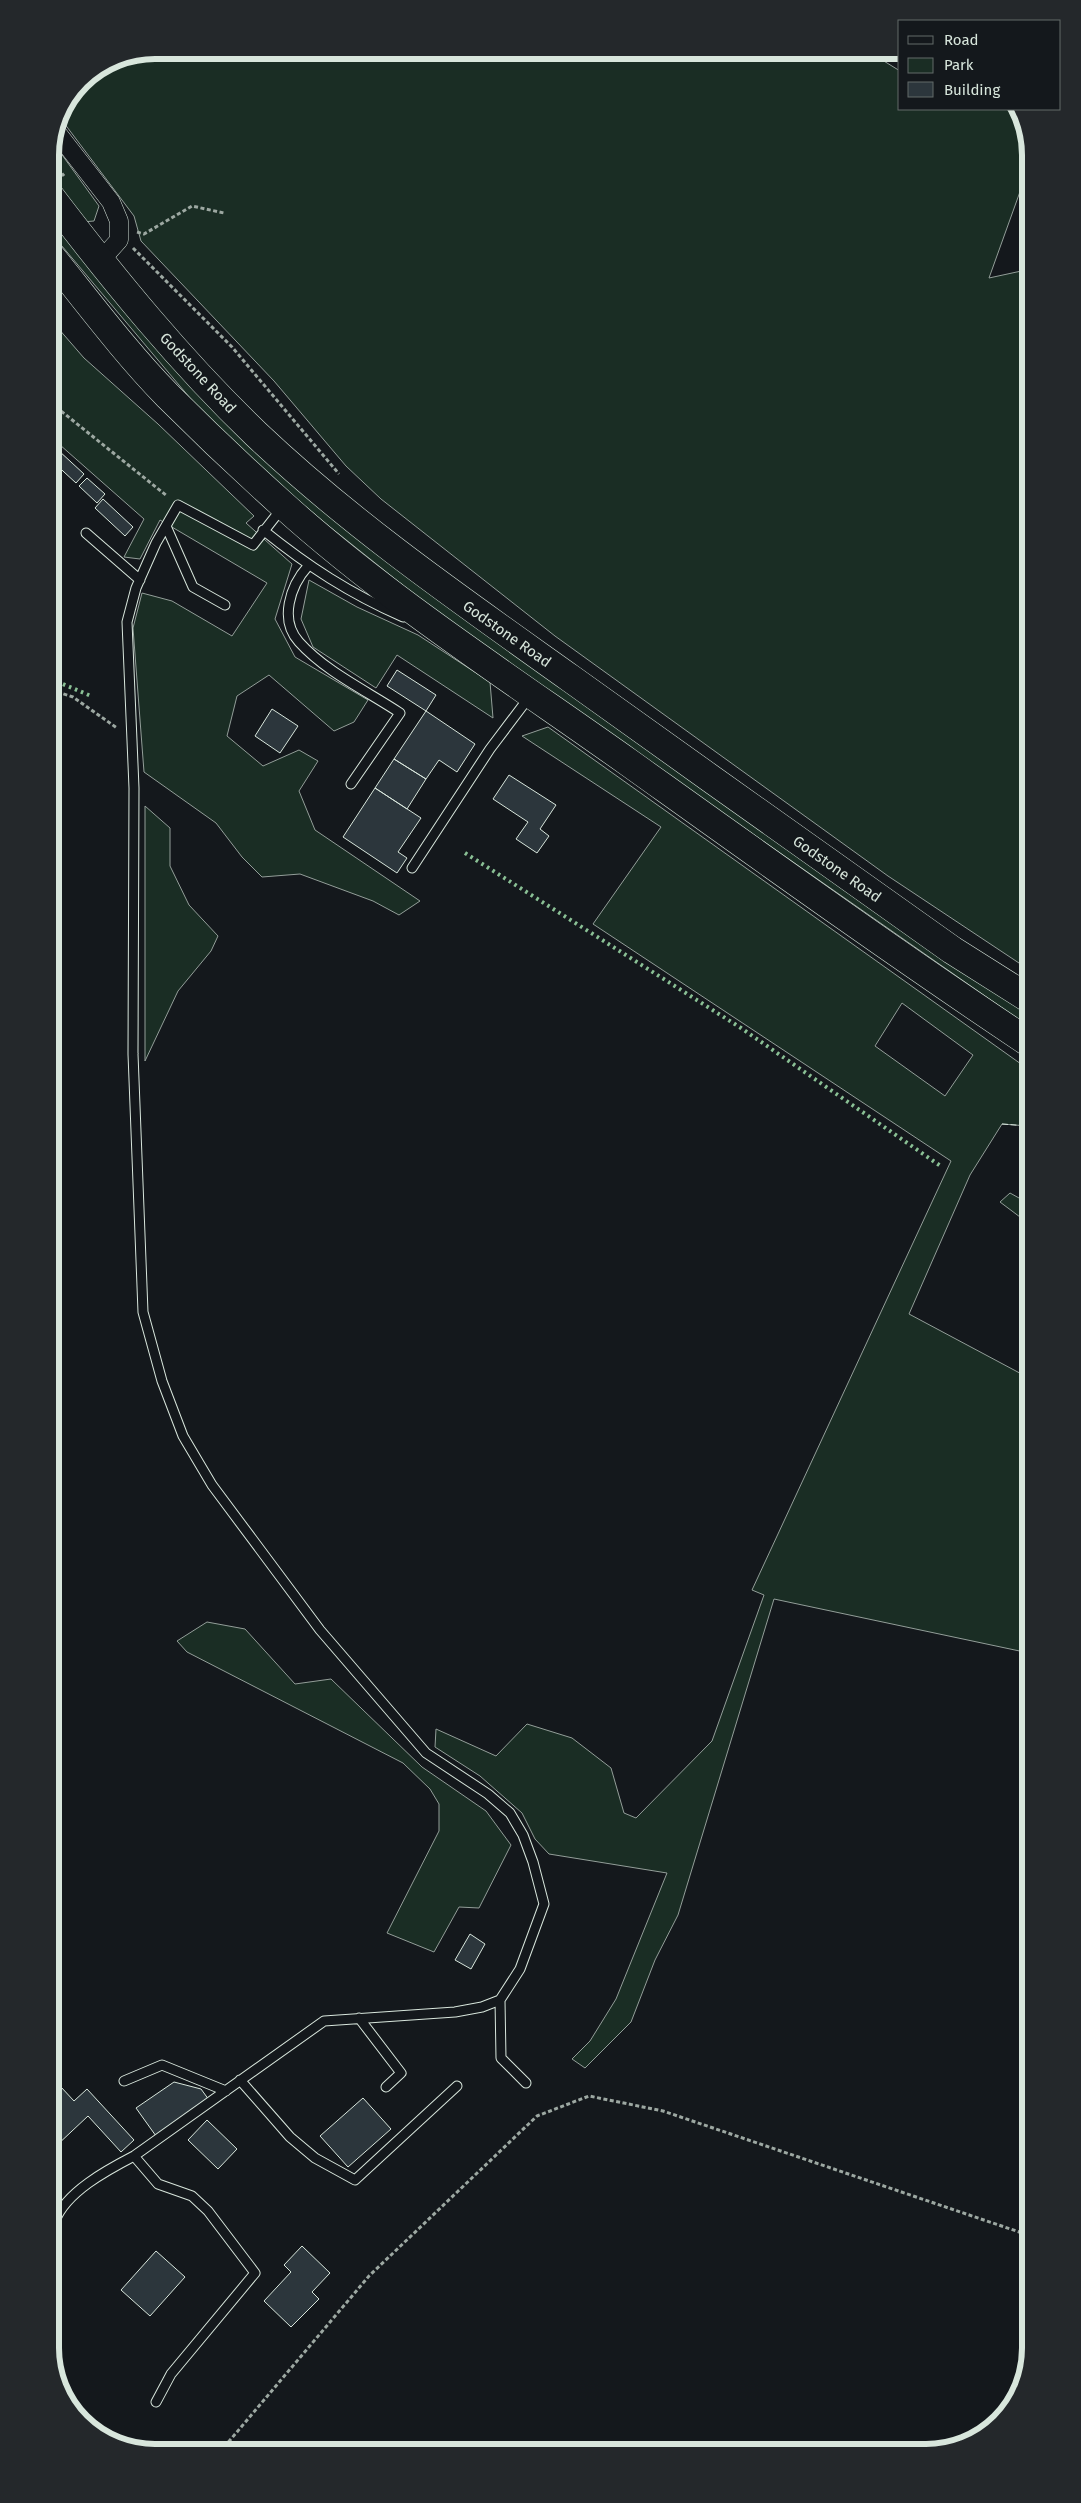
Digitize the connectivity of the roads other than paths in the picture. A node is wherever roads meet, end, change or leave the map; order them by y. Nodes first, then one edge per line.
1 (61, 137) edge
2 (59, 189) edge
3 (100, 261) junction
4 (59, 265) edge
5 (284, 506) junction
6 (166, 526) junction
7 (263, 530) junction
8 (86, 533) dead end
9 (308, 566) junction
10 (140, 580) junction
11 (225, 605) dead end
12 (446, 632) junction
13 (532, 694) junction
14 (350, 784) dead end
15 (412, 868) dead end
16 (1022, 994) edge
17 (1022, 1038) edge
18 (500, 2000) junction
19 (359, 2018) junction
20 (240, 2080) junction
21 (124, 2081) dead end
22 (526, 2083) dead end
23 (457, 2086) dead end
24 (386, 2087) dead end
25 (226, 2091) junction
26 (134, 2156) junction
27 (59, 2211) edge
28 (156, 2402) dead end

1 - 3 street
2 - 3 highway, Godstone Road
3 - 16 highway, Godstone Road
4 - 5 highway
5 - 7 lane
5 - 12 highway
6 - 7 lane
6 - 10 lane
6 - 11 lane
7 - 9 lane
8 - 10 lane
9 - 12 lane
9 - 14 lane
10 - 18 lane
12 - 13 highway
13 - 15 lane
13 - 17 highway
18 - 19 lane
18 - 22 lane
19 - 20 lane
19 - 24 lane
20 - 23 lane
20 - 25 lane
21 - 25 lane
25 - 26 lane
26 - 27 lane
26 - 28 lane

